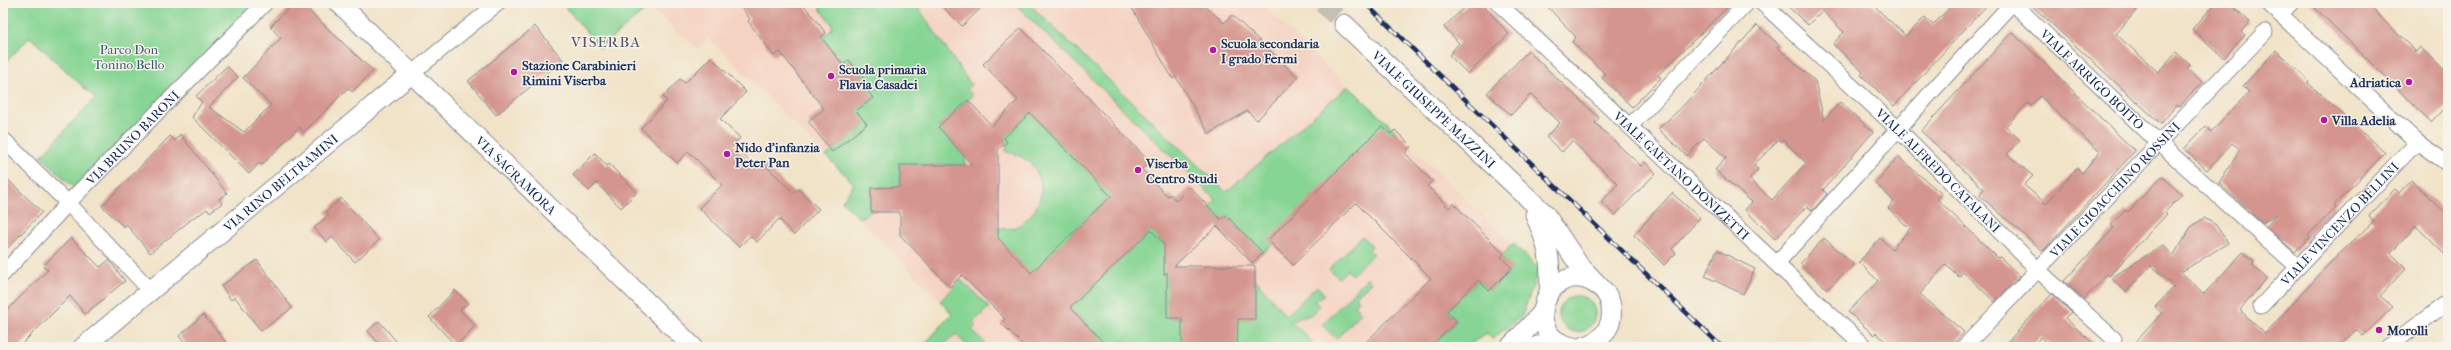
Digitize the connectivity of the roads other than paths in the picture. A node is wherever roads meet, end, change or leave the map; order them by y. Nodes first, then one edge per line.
1 (265, 3) edge
2 (339, 3) edge
3 (498, 3) edge
4 (1498, 3) edge
5 (1747, 3) edge
6 (1762, 3) edge
7 (2012, 3) edge
8 (2268, 3) edge
9 (2291, 3) edge
10 (2280, 15) junction
11 (1344, 24) tunnel mouth
12 (2265, 32) dead end
13 (411, 74) junction
14 (1630, 126) junction
15 (1898, 129) junction
16 (3, 139) edge
17 (2158, 142) junction
18 (2418, 142) junction
19 (2448, 164) edge
20 (1523, 195) junction
21 (68, 203) junction
22 (1777, 263) junction
23 (2298, 267) junction
24 (2038, 270) junction
25 (3, 274) edge
26 (1599, 286) junction
27 (150, 292) junction
28 (1549, 292) junction
29 (2448, 302) edge
30 (2261, 306) dead end
31 (1542, 313) junction
32 (2114, 339) dead end
33 (1564, 344) edge
34 (83, 347) edge
35 (693, 347) edge
36 (1510, 347) edge
37 (1535, 347) edge
38 (1582, 347) edge
39 (1865, 347) edge
40 (1964, 347) edge
41 (2388, 347) edge

1 - 21 street, VIA BRUNO BARONI
2 - 13 street, VIA SACRAMORA
3 - 13 street
4 - 14 street, VIALE GAETANO DONIZETTI
5 - 14 street
6 - 15 street, VIALE ALFREDO CATALANI
7 - 15 street
7 - 17 street, VIALE ARRIGO BOITO
8 - 10 street
9 - 10 street
10 - 18 street
11 - 20 street, VIALE GIUSEPPE MAZZINI
12 - 17 street, VIALE GIOACCHINO ROSSINI
13 - 27 street, VIA RINO BELTRAMINI
13 - 35 street, VIA SACRAMORA
14 - 22 street, VIALE GAETANO DONIZETTI
15 - 22 street
15 - 24 street, VIALE ALFREDO CATALANI
16 - 21 street
17 - 23 street, VIALE ARRIGO BOITO
17 - 24 street, VIALE GIOACCHINO ROSSINI
18 - 19 street
18 - 23 street, VIALE VINCENZO BELLINI
20 - 26 street, VIALE GIUSEPPE MAZZINI
20 - 28 street, VIALE GIUSEPPE MAZZINI
21 - 25 street, VIA BRUNO BARONI
21 - 27 street
22 - 39 street, VIALE GAETANO DONIZETTI
23 - 30 street, VIALE VINCENZO BELLINI
24 - 32 street, VIALE ALFREDO CATALANI
24 - 40 street, VIALE GIOACCHINO ROSSINI
26 - 28 street
26 - 38 street, VIALE GIUSEPPE MAZZINI
27 - 34 street, VIA RINO BELTRAMINI
28 - 31 street, VIALE GIUSEPPE MAZZINI
29 - 41 street
31 - 33 street
31 - 36 street
33 - 37 street

